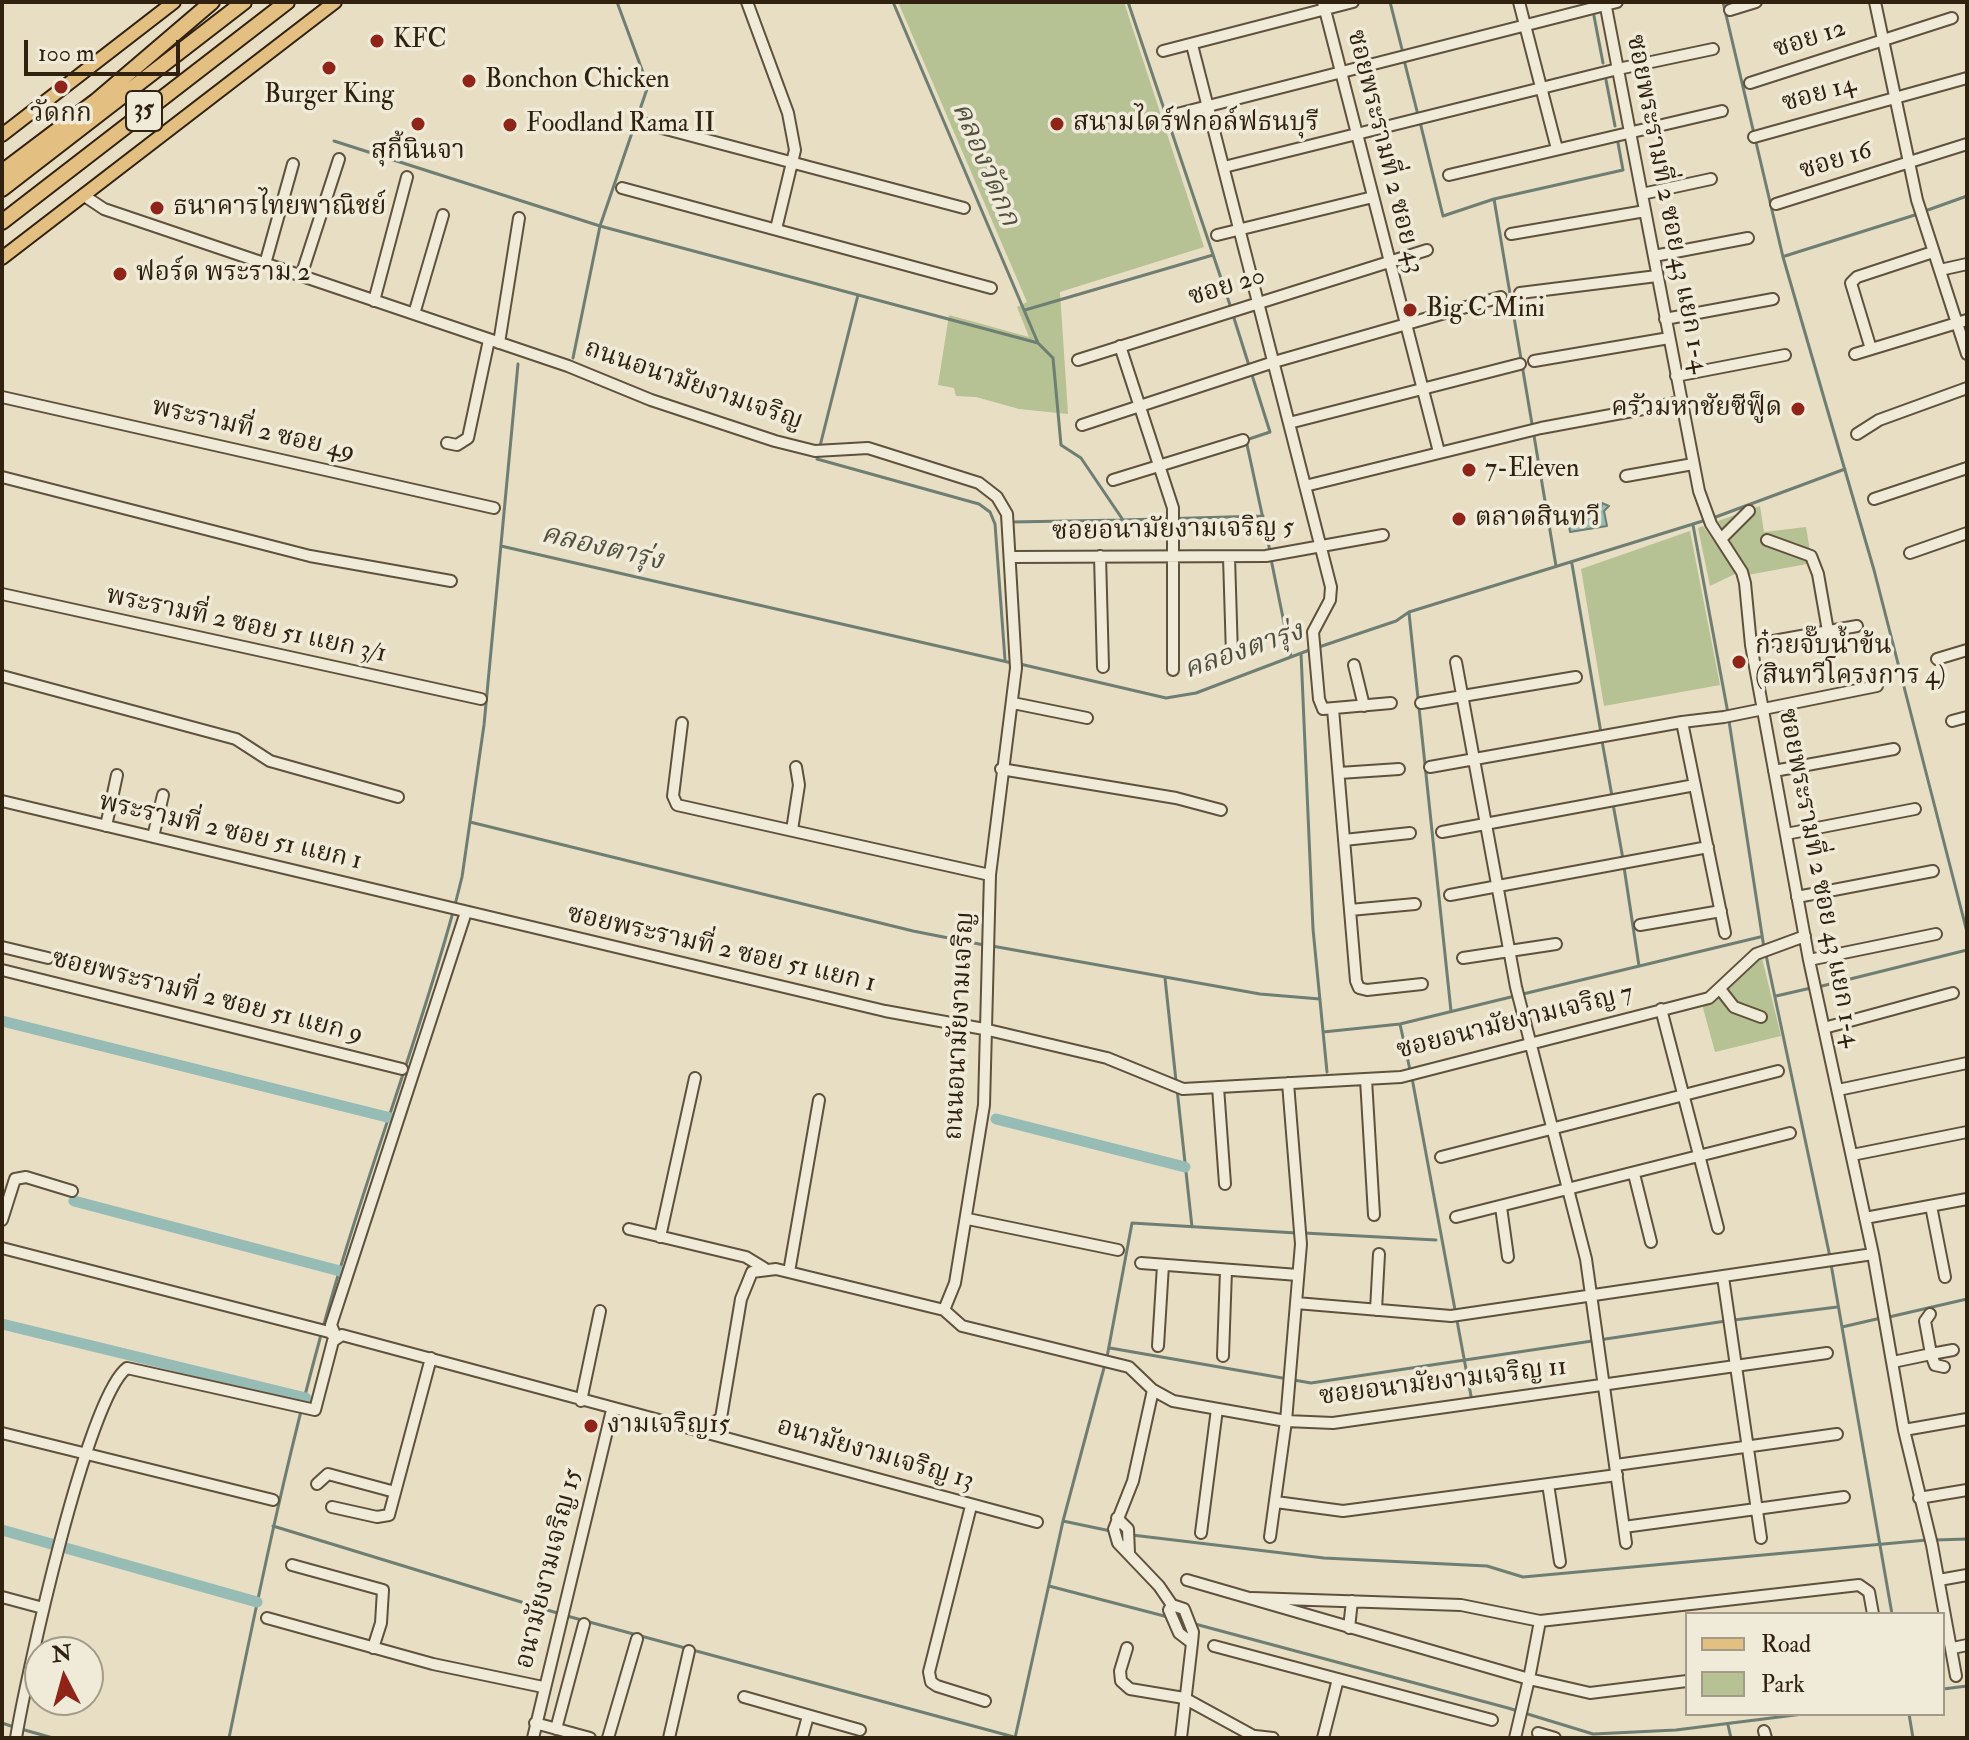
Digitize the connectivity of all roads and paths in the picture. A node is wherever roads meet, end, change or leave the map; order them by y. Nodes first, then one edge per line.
1 (174, 2) edge
2 (212, 2) edge
3 (244, 2) edge
4 (280, 2) edge
5 (287, 2) edge
6 (301, 2) edge
7 (335, 2) edge
8 (747, 2) edge
9 (1353, 2) edge
10 (1519, 2) edge
11 (1756, 2) edge
12 (1875, 2) edge
13 (1609, 3) edge
14 (1324, 6) edge
15 (1730, 10) dead end
16 (270, 18) junction
17 (1952, 18) dead end
18 (1526, 25) junction
19 (1883, 40) junction
20 (1192, 45) junction
21 (1713, 49) dead end
22 (1163, 51) dead end
23 (1618, 69) junction
24 (1341, 73) junction
25 (1967, 78) edge
26 (1750, 83) dead end
27 (1540, 87) junction
28 (1895, 96) junction
29 (1208, 105) junction
30 (1722, 111) dead end
31 (1177, 114) dead end
32 (643, 123) dead end
33 (1630, 131) junction
34 (1357, 134) junction
35 (2, 135) edge
36 (1754, 137) dead end
37 (1967, 144) edge
38 (1557, 149) junction
39 (339, 159) dead end
40 (792, 162) junction
41 (1909, 163) junction
42 (293, 164) dead end
43 (1224, 167) junction
44 (2, 172) edge
45 (1449, 175) dead end
46 (407, 177) dead end
47 (1711, 179) dead end
48 (622, 188) dead end
49 (2, 189) edge
50 (1642, 194) junction
51 (83, 195) junction
52 (1373, 197) junction
53 (1776, 204) dead end
54 (964, 208) dead end
55 (1645, 211) junction
56 (443, 215) dead end
57 (519, 218) dead end
58 (2, 219) edge
59 (776, 229) junction
60 (1240, 229) junction
61 (1511, 234) dead end
62 (1217, 235) dead end
63 (1748, 238) dead end
64 (1427, 250) dead end
65 (1933, 252) junction
66 (1654, 256) junction
67 (2, 258) edge
68 (265, 264) junction
69 (1390, 264) junction
70 (1967, 264) edge
71 (1940, 270) junction
72 (301, 276) junction
73 (1657, 276) junction
74 (991, 288) dead end
75 (1520, 293) dead end
76 (1501, 297) dead end
77 (1773, 299) dead end
78 (374, 301) junction
79 (1258, 301) junction
80 (414, 314) junction
81 (1665, 319) junction
82 (1962, 321) edge
83 (1406, 325) junction
84 (1669, 338) junction
85 (494, 341) junction
86 (1120, 346) junction
87 (1871, 349) junction
88 (1855, 354) dead end
89 (1967, 354) edge
90 (1785, 355) dead end
91 (1078, 360) dead end
92 (1534, 361) dead end
93 (1274, 362) junction
94 (1520, 364) dead end
95 (1676, 376) junction
96 (1967, 388) edge
97 (1422, 389) junction
98 (2, 397) edge
99 (1681, 402) junction
100 (1141, 406) junction
101 (1289, 423) junction
102 (1082, 425) dead end
103 (1857, 434) dead end
104 (1243, 440) dead end
105 (447, 443) dead end
106 (1439, 452) junction
107 (1693, 464) junction
108 (1161, 466) junction
109 (1967, 468) edge
110 (1626, 476) dead end
111 (2, 477) edge
112 (1113, 480) dead end
113 (1305, 486) junction
114 (1874, 499) dead end
115 (494, 508) dead end
116 (1749, 511) dead end
117 (1967, 533) edge
118 (1383, 535) dead end
119 (1721, 539) junction
120 (1767, 540) dead end
121 (1321, 548) junction
122 (1910, 553) dead end
123 (1100, 556) junction
124 (1011, 557) junction
125 (1229, 557) junction
126 (1175, 558) junction
127 (451, 581) dead end
128 (2, 594) edge
129 (1857, 626) dead end
130 (1828, 631) junction
131 (1751, 645) junction
132 (1967, 650) edge
133 (1232, 655) dead end
134 (1937, 659) dead end
135 (1456, 662) dead end
136 (1354, 665) dead end
137 (1103, 667) dead end
138 (1173, 670) dead end
139 (2, 676) edge
140 (1576, 677) dead end
141 (1877, 686) dead end
142 (1463, 697) junction
143 (481, 699) dead end
144 (1013, 703) junction
145 (1391, 703) dead end
146 (1421, 703) dead end
147 (1364, 706) junction
148 (1762, 707) junction
149 (1333, 709) junction
150 (1967, 717) edge
151 (1087, 718) dead end
152 (1952, 721) dead end
153 (1682, 722) junction
154 (682, 723) dead end
155 (1894, 749) dead end
156 (1474, 761) junction
157 (796, 767) dead end
158 (1430, 767) dead end
159 (1001, 769) junction
160 (1399, 769) dead end
161 (1774, 771) junction
162 (1339, 773) junction
163 (117, 775) dead end
164 (1695, 785) junction
165 (163, 795) dead end
166 (398, 797) dead end
167 (2, 801) edge
168 (1915, 809) dead end
169 (1221, 810) dead end
170 (1486, 824) junction
171 (106, 826) junction
172 (792, 830) junction
173 (1442, 832) dead end
174 (1410, 833) dead end
175 (1786, 834) junction
176 (153, 837) junction
177 (1344, 840) junction
178 (1708, 847) junction
179 (1933, 871) dead end
180 (990, 875) junction
181 (1497, 888) junction
182 (1450, 895) dead end
183 (1797, 897) junction
184 (1415, 904) dead end
185 (448, 907) joint
186 (1350, 910) junction
187 (464, 911) junction
188 (1721, 911) junction
189 (1640, 925) dead end
190 (1725, 933) dead end
191 (1936, 934) dead end
192 (1805, 936) junction
193 (1556, 944) dead end
194 (2, 947) edge
195 (1508, 951) junction
196 (48, 958) dead end
197 (1463, 958) dead end
198 (1809, 960) junction
199 (2, 970) edge
200 (1422, 984) dead end
201 (1720, 989) junction
202 (1953, 993) dead end
203 (1661, 1009) junction
204 (1761, 1017) dead end
205 (1824, 1028) junction
206 (984, 1029) junction
207 (1531, 1042) junction
208 (1967, 1063) edge
209 (402, 1069) dead end
210 (1778, 1071) dead end
211 (695, 1078) dead end
212 (1366, 1079) junction
213 (1288, 1083) junction
214 (1218, 1087) junction
215 (1838, 1090) junction
216 (1683, 1095) junction
217 (819, 1100) dead end
218 (1552, 1128) junction
219 (1967, 1132) edge
220 (1790, 1133) dead end
221 (1852, 1155) junction
222 (1441, 1157) dead end
223 (1699, 1158) junction
224 (1634, 1174) junction
225 (1225, 1184) dead end
226 (72, 1191) dead end
227 (1569, 1191) junction
228 (1967, 1199) edge
229 (1931, 1206) junction
230 (1501, 1207) junction
231 (1374, 1215) dead end
232 (1456, 1217) dead end
233 (1865, 1218) junction
234 (968, 1219) junction
235 (2, 1220) edge
236 (1718, 1228) dead end
237 (629, 1229) dead end
238 (660, 1237) junction
239 (1651, 1242) dead end
240 (2, 1248) edge
241 (1118, 1250) dead end
242 (1379, 1254) dead end
243 (1873, 1254) junction
244 (1508, 1257) dead end
245 (1141, 1263) dead end
246 (1163, 1265) junction
247 (764, 1268) junction
248 (1226, 1270) junction
249 (789, 1272) junction
250 (1298, 1275) junction
251 (1723, 1277) junction
252 (1945, 1277) dead end
253 (1593, 1296) junction
254 (1296, 1303) junction
255 (944, 1310) junction
256 (1376, 1310) junction
257 (600, 1311) dead end
258 (1930, 1314) dead end
259 (336, 1337) junction
260 (1158, 1346) dead end
261 (1953, 1350) dead end
262 (1827, 1353) dead end
263 (1931, 1354) junction
264 (1223, 1356) dead end
265 (431, 1358) junction
266 (1893, 1362) junction
267 (1736, 1365) junction
268 (1944, 1367) dead end
269 (1605, 1384) junction
270 (1153, 1390) junction
271 (581, 1401) junction
272 (1217, 1409) junction
273 (612, 1410) junction
274 (1967, 1419) edge
275 (1286, 1421) junction
276 (1904, 1430) junction
277 (700, 1431) junction
278 (2, 1433) edge
279 (1837, 1434) dead end
280 (1747, 1447) junction
281 (86, 1455) junction
282 (1616, 1470) junction
283 (317, 1484) dead end
284 (1548, 1484) junction
285 (1967, 1490) edge
286 (395, 1492) junction
287 (1844, 1497) dead end
288 (1919, 1498) junction
289 (273, 1500) dead end
290 (1276, 1502) junction
291 (971, 1506) junction
292 (332, 1507) dead end
293 (1757, 1509) junction
294 (1037, 1522) dead end
295 (1116, 1523) junction
296 (1624, 1527) junction
297 (1201, 1533) dead end
298 (1270, 1537) dead end
299 (1761, 1538) dead end
300 (1626, 1543) dead end
301 (1130, 1547) junction
302 (1560, 1562) dead end
303 (292, 1565) dead end
304 (1967, 1575) edge
305 (1187, 1580) dead end
306 (1939, 1580) junction
307 (2, 1597) edge
308 (1252, 1598) junction
309 (1352, 1601) junction
310 (43, 1608) junction
311 (1170, 1608) junction
312 (1873, 1612) edge
313 (267, 1618) dead end
314 (1540, 1621) junction
315 (584, 1624) dead end
316 (1349, 1628) junction
317 (1192, 1638) junction
318 (637, 1639) dead end
319 (1967, 1645) edge
320 (1214, 1646) dead end
321 (373, 1648) junction
322 (1127, 1648) dead end
323 (1953, 1648) junction
324 (689, 1651) dead end
325 (1956, 1676) dead end
326 (1338, 1679) junction
327 (1529, 1679) junction
328 (1685, 1681) edge
329 (543, 1687) junction
330 (744, 1697) dead end
331 (1184, 1698) junction
332 (985, 1701) dead end
333 (808, 1716) junction
334 (1492, 1720) dead end
335 (535, 1723) junction
336 (556, 1729) junction
337 (860, 1730) dead end
338 (1538, 1733) dead end
339 (17, 1735) edge
340 (1256, 1737) edge
341 (533, 1738) edge
342 (590, 1738) edge
343 (608, 1738) edge
344 (669, 1738) edge
345 (802, 1738) edge
346 (1181, 1738) edge
347 (1273, 1738) edge
348 (1323, 1738) edge
349 (1515, 1738) edge
350 (1555, 1738) edge

1 - 35 main road
2 - 44 highway, 35
3 - 49 highway
4 - 58 highway
5 - 16 highway, 35
6 - 16 highway
7 - 51 main road, 35
8 - 40 street
9 - 14 street
10 - 18 street
11 - 15 street
12 - 19 street
13 - 18 street
13 - 23 street, ซอยพระรามที่ 2 ซอย 43 แยก 1-4
14 - 20 street
14 - 24 street, ซอยพระรามที่ 2 ซอย 43
16 - 58 highway, 35
17 - 19 street, ซอย 12
18 - 24 street
18 - 27 street
19 - 26 street, ซอย 12
19 - 28 street
20 - 22 street
20 - 29 street
21 - 23 street
23 - 27 street
23 - 33 street, ซอยพระรามที่ 2 ซอย 43 แยก 1-4
24 - 29 street
24 - 34 street, ซอยพระรามที่ 2 ซอย 43
25 - 28 street, ซอย 14
27 - 34 street
27 - 38 street
28 - 36 street, ซอย 14
28 - 41 street
29 - 31 street
29 - 43 street
30 - 33 street
32 - 40 street
33 - 38 street
33 - 50 street, ซอยพระรามที่ 2 ซอย 43 แยก 1-4
34 - 43 street
34 - 52 street, ซอยพระรามที่ 2 ซอย 43
37 - 41 street, ซอย 16
38 - 45 street
39 - 72 street
40 - 54 street
40 - 59 street
41 - 53 street, ซอย 16
41 - 65 street
42 - 68 street
43 - 60 street
46 - 78 street
47 - 50 street
48 - 59 street
50 - 55 street, ซอยพระรามที่ 2 ซอย 43 แยก 1-4
51 - 67 main road, 35
51 - 68 street, ถนนอนามัยงามเจริญ
52 - 60 street
52 - 69 street, ซอยพระรามที่ 2 ซอย 43
55 - 61 street
55 - 66 street, ซอยพระรามที่ 2 ซอย 43 แยก 1-4
56 - 80 street
57 - 85 street
59 - 74 street
60 - 62 street
60 - 79 street
63 - 66 street
64 - 69 street, ซอย 20
65 - 71 street
65 - 87 street
66 - 73 street, ซอยพระรามที่ 2 ซอย 43 แยก 1-4
68 - 72 street, ถนนอนามัยงามเจริญ
69 - 79 street, ซอย 20
69 - 83 street, ซอยพระรามที่ 2 ซอย 43
70 - 71 street
71 - 82 street
72 - 78 street, ถนนอนามัยงามเจริญ
73 - 75 street
73 - 81 street, ซอยพระรามที่ 2 ซอย 43 แยก 1-4
76 - 83 street
77 - 81 street
78 - 80 street, ถนนอนามัยงามเจริญ
79 - 86 street, ซอย 20
79 - 93 street
80 - 85 street, ถนนอนามัยงามเจริญ
81 - 84 street, ซอยพระรามที่ 2 ซอย 43 แยก 1-4
82 - 87 street
82 - 89 street
83 - 93 street
83 - 97 street, ซอยพระรามที่ 2 ซอย 43
84 - 92 street
84 - 95 street, ซอยพระรามที่ 2 ซอย 43 แยก 1-4
85 - 105 street
85 - 124 street, ถนนอนามัยงามเจริญ
86 - 91 street, ซอย 20
86 - 100 street
87 - 88 street
90 - 95 street
93 - 100 street
93 - 101 street
94 - 97 street
95 - 99 street, ซอยพระรามที่ 2 ซอย 43 แยก 1-4
96 - 103 street
97 - 101 street
97 - 106 street, ซอยพระรามที่ 2 ซอย 43
98 - 115 street, พระรามที่ 2 ซอย 49
99 - 106 street
99 - 107 street, ซอยพระรามที่ 2 ซอย 43 แยก 1-4
100 - 102 street
100 - 108 street
101 - 113 street
104 - 108 street
106 - 113 street
107 - 110 street
107 - 119 street, ซอยพระรามที่ 2 ซอย 43 แยก 1-4
108 - 112 street
108 - 126 street
109 - 114 street
111 - 127 street
113 - 121 street
116 - 119 street
117 - 122 street
118 - 121 street, ซอยอนามัยงามเจริญ 5
119 - 131 street, ซอยพระรามที่ 2 ซอย 43 แยก 1-4
120 - 130 street
121 - 125 street, ซอยอนามัยงามเจริญ 5
121 - 149 street
123 - 124 street, ซอยอนามัยงามเจริญ 5
123 - 126 street, ซอยอนามัยงามเจริญ 5
123 - 137 street
124 - 144 street, ถนนอนามัยงามเจริญ
125 - 126 street, ซอยอนามัยงามเจริญ 5
125 - 133 street
126 - 138 street
128 - 143 street, พระรามที่ 2 ซอย 51 แยก 3/1
129 - 130 street
130 - 131 street
131 - 148 street, ซอยพระรามที่ 2 ซอย 43 แยก 1-4
132 - 134 street
135 - 142 street
136 - 147 street
139 - 166 street
140 - 142 street
141 - 148 street
142 - 146 street
142 - 156 street
144 - 151 street
144 - 159 street, ถนนอนามัยงามเจริญ
145 - 147 street
147 - 149 street
148 - 153 street
148 - 161 street, ซอยพระรามที่ 2 ซอย 43 แยก 1-4
149 - 162 street
150 - 152 street
153 - 156 street
153 - 164 street
154 - 172 street
155 - 161 street
156 - 158 street
156 - 170 street
157 - 172 street
159 - 169 street
159 - 180 street, ถนนอนามัยงามเจริญ
160 - 162 street
161 - 175 street, ซอยพระรามที่ 2 ซอย 43 แยก 1-4
162 - 177 street
163 - 171 street
164 - 170 street
164 - 178 street
165 - 176 street
167 - 171 street, พระรามที่ 2 ซอย 51 แยก 1
168 - 175 street
170 - 173 street
170 - 181 street
171 - 176 street, พระรามที่ 2 ซอย 51 แยก 1
172 - 180 street
174 - 177 street
175 - 183 street, ซอยพระรามที่ 2 ซอย 43 แยก 1-4
176 - 185 street, พระรามที่ 2 ซอย 51 แยก 1
177 - 186 street
178 - 181 street
178 - 188 street
179 - 183 street
180 - 206 street, ถนนอนามัยงามเจริญ
181 - 182 street
181 - 195 street
183 - 192 street, ซอยพระรามที่ 2 ซอย 43 แยก 1-4
184 - 186 street
185 - 187 street, ซอยพระรามที่ 2 ซอย 51 แยก 1
186 - 200 street
187 - 206 street, ซอยพระรามที่ 2 ซอย 51 แยก 1
187 - 259 street
188 - 189 street
188 - 190 street
191 - 198 street
192 - 198 street, ซอยพระรามที่ 2 ซอย 43 แยก 1-4
192 - 201 street, ซอยอนามัยงามเจริญ 7
193 - 195 street
194 - 196 street
195 - 197 street
195 - 207 street
198 - 205 street, ซอยพระรามที่ 2 ซอย 43 แยก 1-4
199 - 209 street, ซอยพระรามที่ 2 ซอย 51 แยก 9
201 - 203 street, ซอยอนามัยงามเจริญ 7
201 - 204 street
202 - 205 street
203 - 207 street, ซอยอนามัยงามเจริญ 7
203 - 216 street
205 - 215 street, ซอยพระรามที่ 2 ซอย 43 แยก 1-4
206 - 214 street, ซอยอนามัยงามเจริญ 7
206 - 234 street, ถนนอนามัยงามเจริญ
207 - 212 street, ซอยอนามัยงามเจริญ 7
207 - 218 street
208 - 215 street
210 - 216 street
211 - 238 street
212 - 213 street, ซอยอนามัยงามเจริญ 7
212 - 231 street
213 - 214 street, ซอยอนามัยงามเจริญ 7
213 - 250 street
214 - 225 street
215 - 221 street, ซอยพระรามที่ 2 ซอย 43 แยก 1-4
216 - 218 street
216 - 223 street
217 - 249 street
218 - 222 street
218 - 227 street
219 - 221 street
220 - 223 street
221 - 233 street, ซอยพระรามที่ 2 ซอย 43 แยก 1-4
223 - 224 street
223 - 236 street
224 - 227 street
224 - 239 street
226 - 235 street
227 - 230 street
227 - 253 street
228 - 229 street
229 - 233 street
229 - 252 street
230 - 232 street
230 - 244 street
233 - 243 street, ซอยพระรามที่ 2 ซอย 43 แยก 1-4
234 - 241 street
234 - 255 street, ถนนอนามัยงามเจริญ
237 - 238 street
238 - 247 street
240 - 259 street
242 - 256 street
243 - 251 street
243 - 266 street, ซอยพระรามที่ 2 ซอย 43 แยก 1-4
245 - 246 street
246 - 248 street
246 - 260 street
247 - 249 street
247 - 277 street
248 - 250 street
248 - 264 street
249 - 255 street
250 - 254 street
251 - 253 street
251 - 267 street
253 - 256 street
253 - 269 street
254 - 256 street
254 - 275 street
255 - 270 street, ซอยอนามัยงามเจริญ 11
257 - 271 street
258 - 263 street
259 - 265 street
259 - 281 street
261 - 263 street
262 - 267 street, ซอยอนามัยงามเจริญ 11
263 - 266 street
263 - 268 street
265 - 271 street
265 - 286 street
266 - 276 street, ซอยพระรามที่ 2 ซอย 43 แยก 1-4
267 - 269 street, ซอยอนามัยงามเจริญ 11
267 - 280 street
269 - 275 street, ซอยอนามัยงามเจริญ 11
269 - 282 street
270 - 272 street, ซอยอนามัยงามเจริญ 11
270 - 295 street
271 - 273 street
272 - 275 street, ซอยอนามัยงามเจริญ 11
272 - 297 street
273 - 277 street
273 - 329 street, อนามัยงามเจริญ 15
274 - 276 street
275 - 290 street
276 - 288 street, ซอยพระรามที่ 2 ซอย 43 แยก 1-4
277 - 291 street, อนามัยงามเจริญ 13
278 - 281 street
279 - 280 street
280 - 282 street
280 - 293 street
281 - 289 street
281 - 310 street
282 - 284 street
282 - 296 street
283 - 286 street
284 - 290 street
284 - 302 street
285 - 288 street
286 - 292 street
287 - 293 street
288 - 306 street, ซอยพระรามที่ 2 ซอย 43 แยก 1-4
290 - 298 street
291 - 294 street, อนามัยงามเจริญ 13
291 - 332 street
293 - 296 street
293 - 299 street
295 - 301 street
295 - 301 street
296 - 300 street
301 - 311 street
303 - 321 street
304 - 306 street
305 - 308 street
306 - 323 street, ซอยพระรามที่ 2 ซอย 43 แยก 1-4
307 - 310 street
308 - 309 street
308 - 316 street
309 - 314 street
309 - 316 street
310 - 339 street
311 - 317 street
311 - 317 street
312 - 314 street
313 - 321 street
314 - 327 street
315 - 336 street
316 - 327 street
317 - 331 street
318 - 343 street
319 - 323 street
320 - 326 street
321 - 329 street
322 - 331 street
323 - 325 street, ซอยพระรามที่ 2 ซอย 43 แยก 1-4
324 - 344 street
326 - 334 street
326 - 348 street
327 - 328 street
327 - 349 street
329 - 335 street, อนามัยงามเจริญ 15
330 - 333 street
331 - 340 street
331 - 346 street
333 - 337 street
333 - 345 street
335 - 336 street
335 - 341 street, อนามัยงามเจริญ 15
336 - 342 street
338 - 350 street
340 - 347 street

